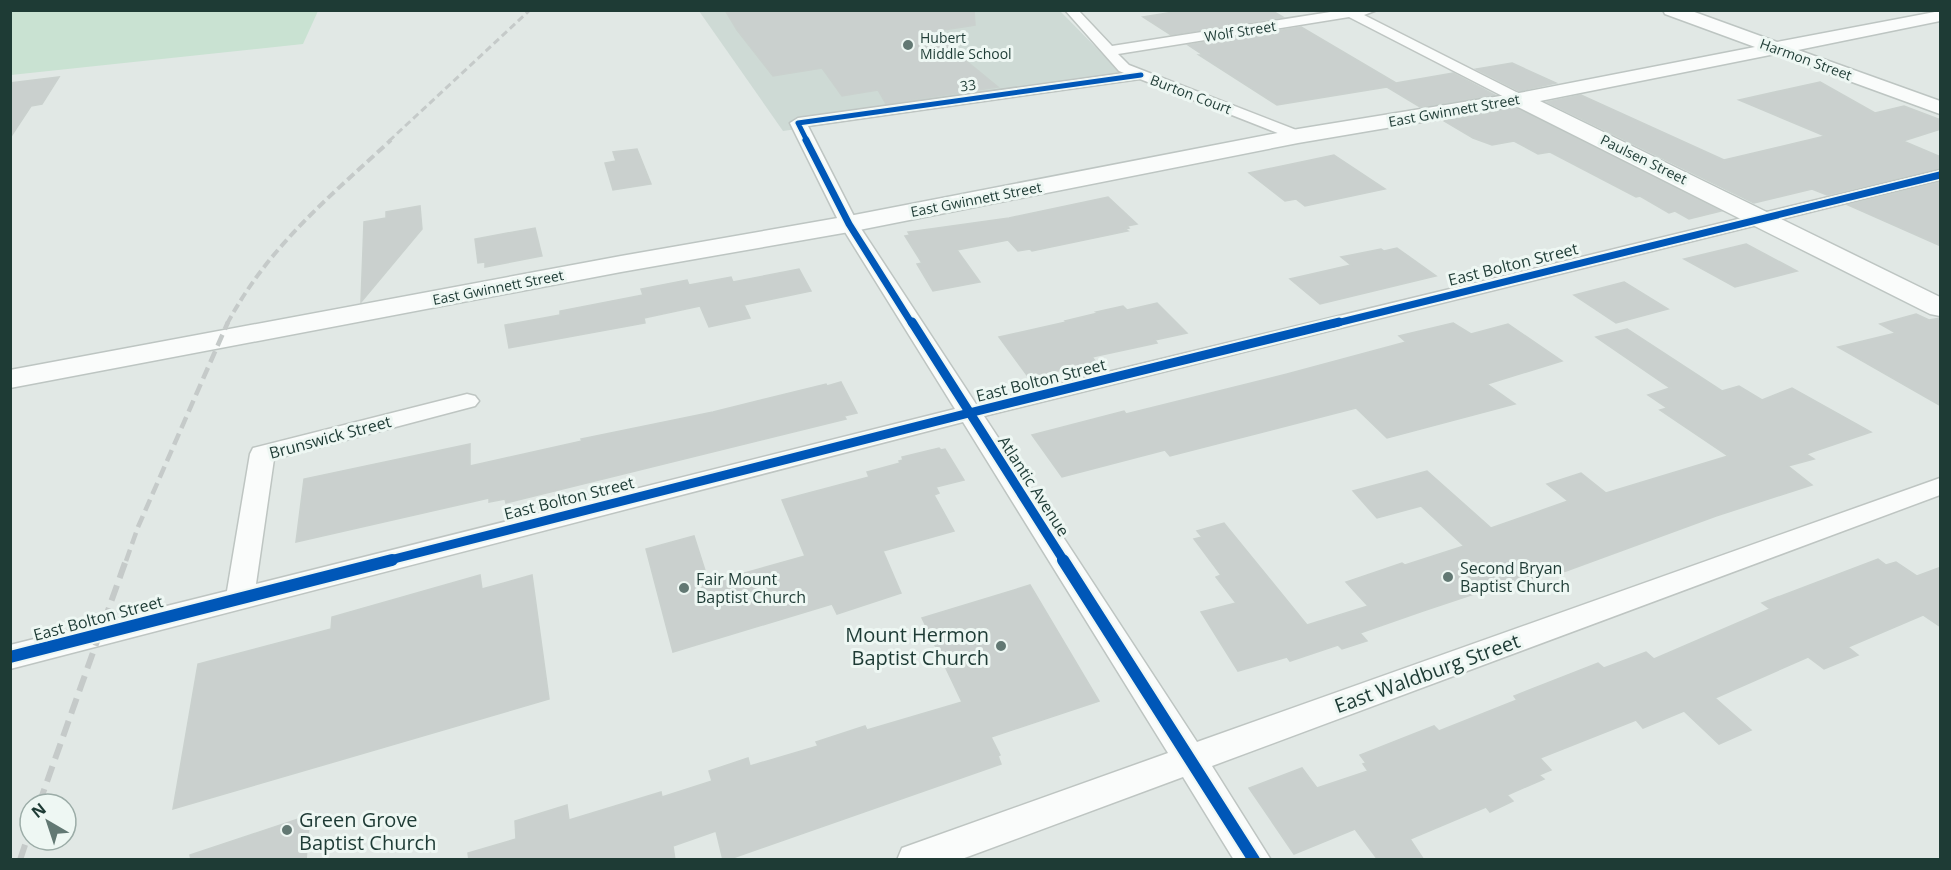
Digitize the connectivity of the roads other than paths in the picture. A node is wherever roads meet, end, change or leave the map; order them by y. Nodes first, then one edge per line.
1 (1071, 10) edge
2 (1371, 10) edge
3 (1671, 10) edge
4 (1350, 12) edge
5 (1941, 16) edge
6 (1778, 49) junction
7 (1108, 51) junction
8 (1142, 75) junction
9 (1519, 99) junction
10 (1941, 108) edge
11 (798, 123) joint
12 (1298, 136) junction
13 (1941, 175) edge
14 (1763, 219) junction
15 (849, 224) junction
16 (1941, 308) edge
17 (10, 379) edge
18 (467, 401) dead end
19 (969, 413) junction
20 (1941, 486) edge
21 (240, 597) junction
22 (10, 657) edge
23 (1191, 758) junction
24 (914, 860) edge
25 (1254, 860) edge

1 - 7 street, Burton Court
2 - 4 street, Wolf Street
3 - 6 main road, Harmon Street
4 - 7 street, Wolf Street
4 - 9 street, Paulsen Street
5 - 6 main road, East Gwinnett Street
6 - 9 main road, East Gwinnett Street
6 - 10 main road, Harmon Street
7 - 8 street, Burton Court
8 - 11 street, 33
8 - 12 street, Burton Court
9 - 12 main road, East Gwinnett Street
9 - 14 main road, Paulsen Street
11 - 15 street, Atlantic Avenue
12 - 15 main road, East Gwinnett Street
13 - 14 street, East Bolton Street
14 - 16 main road, Paulsen Street
14 - 19 street, East Bolton Street
15 - 17 main road, East Gwinnett Street
15 - 19 street, Atlantic Avenue
18 - 21 street, Brunswick Street
19 - 21 street, East Bolton Street
19 - 23 street, Atlantic Avenue
20 - 23 street, East Waldburg Street
21 - 22 street, East Bolton Street
23 - 24 street, East Waldburg Street
23 - 25 street, Atlantic Avenue

